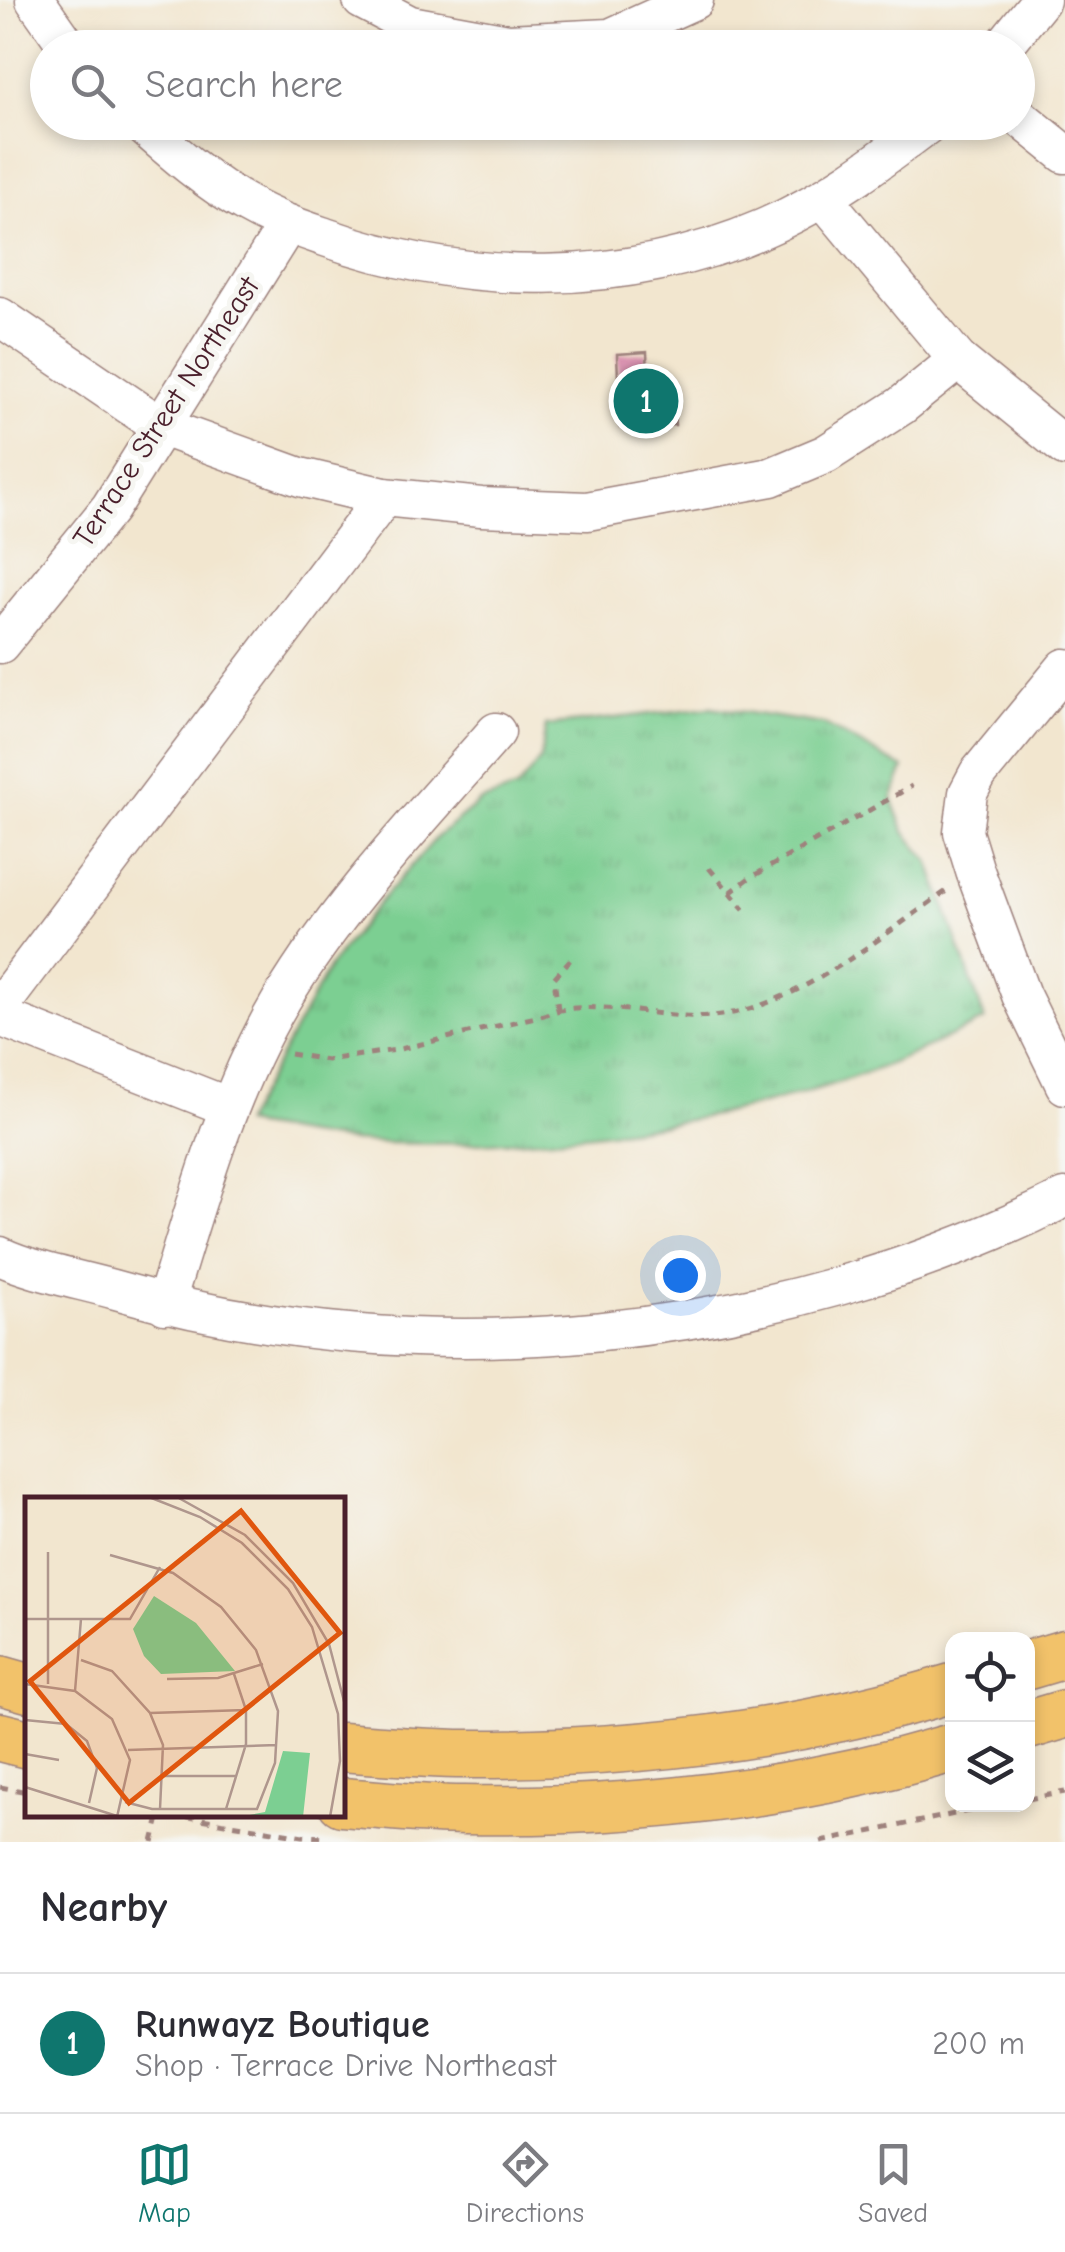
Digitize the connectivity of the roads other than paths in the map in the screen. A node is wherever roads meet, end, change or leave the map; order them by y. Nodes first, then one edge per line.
1 (35, 0) edge
2 (362, 0) edge
3 (694, 0) edge
4 (1041, 0) edge
5 (56, 30) edge
6 (436, 30) edge
7 (628, 30) edge
8 (1017, 30) edge
9 (1035, 130) edge
10 (159, 140) edge
11 (906, 140) edge
12 (1065, 154) edge
13 (824, 198) junction
14 (288, 224) junction
15 (0, 317) edge
16 (958, 360) junction
17 (162, 427) junction
18 (1065, 447) edge
19 (384, 498) junction
20 (0, 644) edge
21 (1065, 668) edge
22 (496, 732) dead end
23 (0, 1006) edge
24 (0, 1017) edge
25 (1065, 1086) edge
26 (230, 1108) junction
27 (1065, 1198) edge
28 (0, 1256) edge
29 (165, 1304) junction
30 (1065, 1654) edge
31 (1035, 1663) edge
32 (0, 1680) edge
33 (25, 1687) edge
34 (945, 1690) edge
35 (1065, 1714) edge
36 (1035, 1723) edge
37 (0, 1737) edge
38 (25, 1743) edge
39 (345, 1747) edge
40 (945, 1750) edge
41 (340, 1820) edge

1 - 5 street
2 - 6 street
3 - 7 street
4 - 8 street
9 - 12 street
10 - 14 street
11 - 13 street
13 - 14 street
13 - 16 street
14 - 17 street, Terrace Street Northeast
15 - 17 street
16 - 18 street
16 - 19 street
17 - 19 street
17 - 20 street, Terrace Street Northeast
19 - 23 street
21 - 25 street
22 - 26 street
24 - 26 street
26 - 29 street
27 - 29 street
28 - 29 street
30 - 31 main road
32 - 33 main road
34 - 39 main road
35 - 36 main road
37 - 38 main road
40 - 41 main road

